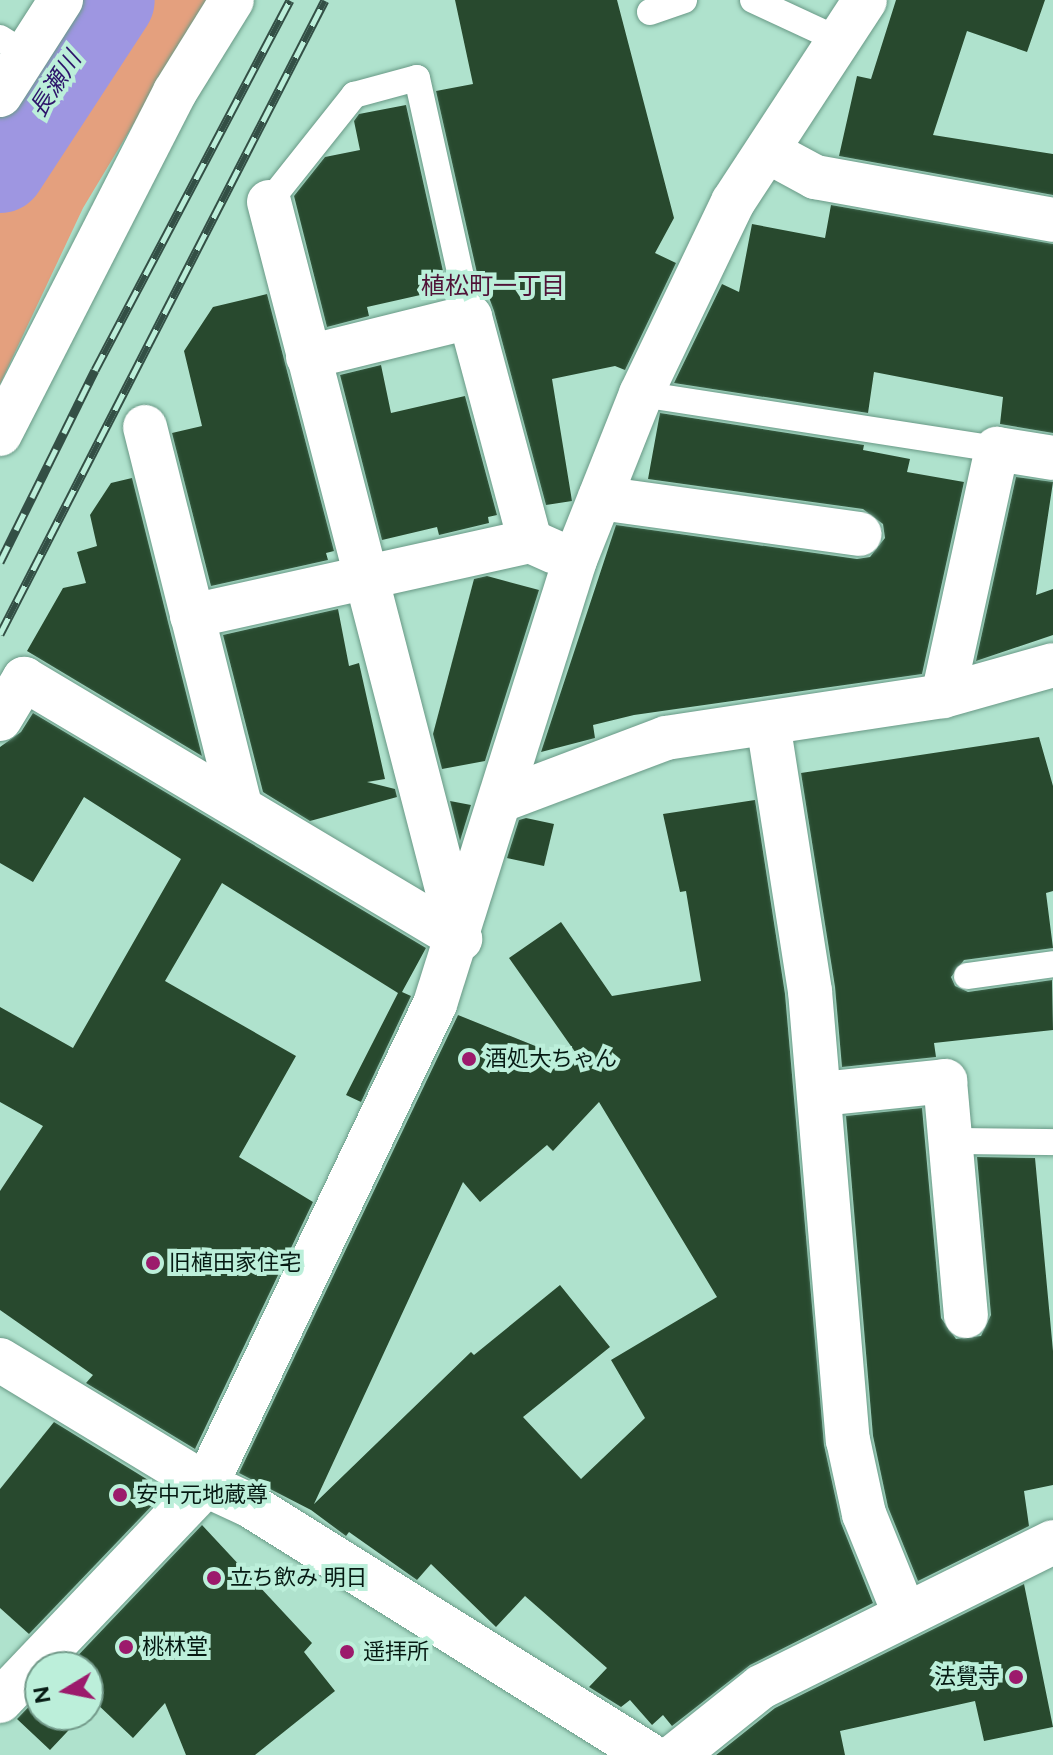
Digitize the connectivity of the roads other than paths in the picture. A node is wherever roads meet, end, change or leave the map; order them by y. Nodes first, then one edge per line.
1 (61, 0) edge
2 (232, 0) edge
3 (684, 0) edge
4 (753, 0) edge
5 (865, 0) edge
6 (650, 12) dead end
7 (839, 40) junction
8 (13, 46) edge
9 (0, 95) edge
10 (767, 151) junction
11 (269, 202) joint
12 (1053, 220) edge
13 (470, 317) junction
14 (308, 357) junction
15 (641, 394) junction
16 (145, 427) dead end
17 (0, 434) edge
18 (997, 449) junction
19 (1053, 458) edge
20 (600, 498) junction
21 (860, 534) dead end
22 (530, 541) junction
23 (575, 560) junction
24 (364, 579) junction
25 (192, 616) junction
26 (1053, 665) edge
27 (943, 696) junction
28 (0, 719) edge
29 (768, 723) junction
30 (502, 800) junction
31 (240, 805) junction
32 (460, 939) junction
33 (1053, 964) edge
34 (967, 976) dead end
35 (820, 1094) junction
36 (951, 1141) junction
37 (1053, 1142) edge
38 (966, 1316) dead end
39 (0, 1360) edge
40 (206, 1485) junction
41 (1053, 1542) edge
42 (905, 1615) junction
43 (0, 1701) edge
44 (650, 1755) edge
45 (676, 1755) edge

1 - 8 street
2 - 17 street
3 - 6 lane
4 - 7 lane
5 - 7 street
7 - 10 street
8 - 9 street
10 - 12 street
10 - 15 street
11 - 13 lane
11 - 14 street
13 - 14 street
13 - 22 street
14 - 24 street
15 - 18 lane
15 - 20 street
16 - 25 street
18 - 19 street
18 - 27 street
20 - 21 street
20 - 23 street
22 - 23 street
22 - 24 street
23 - 30 street
24 - 25 street
24 - 32 street
25 - 31 street
26 - 27 street
27 - 29 street
28 - 31 street
29 - 30 street
29 - 35 street
30 - 32 street
31 - 32 street
32 - 40 street
33 - 34 lane
35 - 36 street
35 - 42 street
36 - 37 lane
36 - 38 street
39 - 40 street
40 - 43 street
40 - 44 street
41 - 42 street
42 - 45 street

